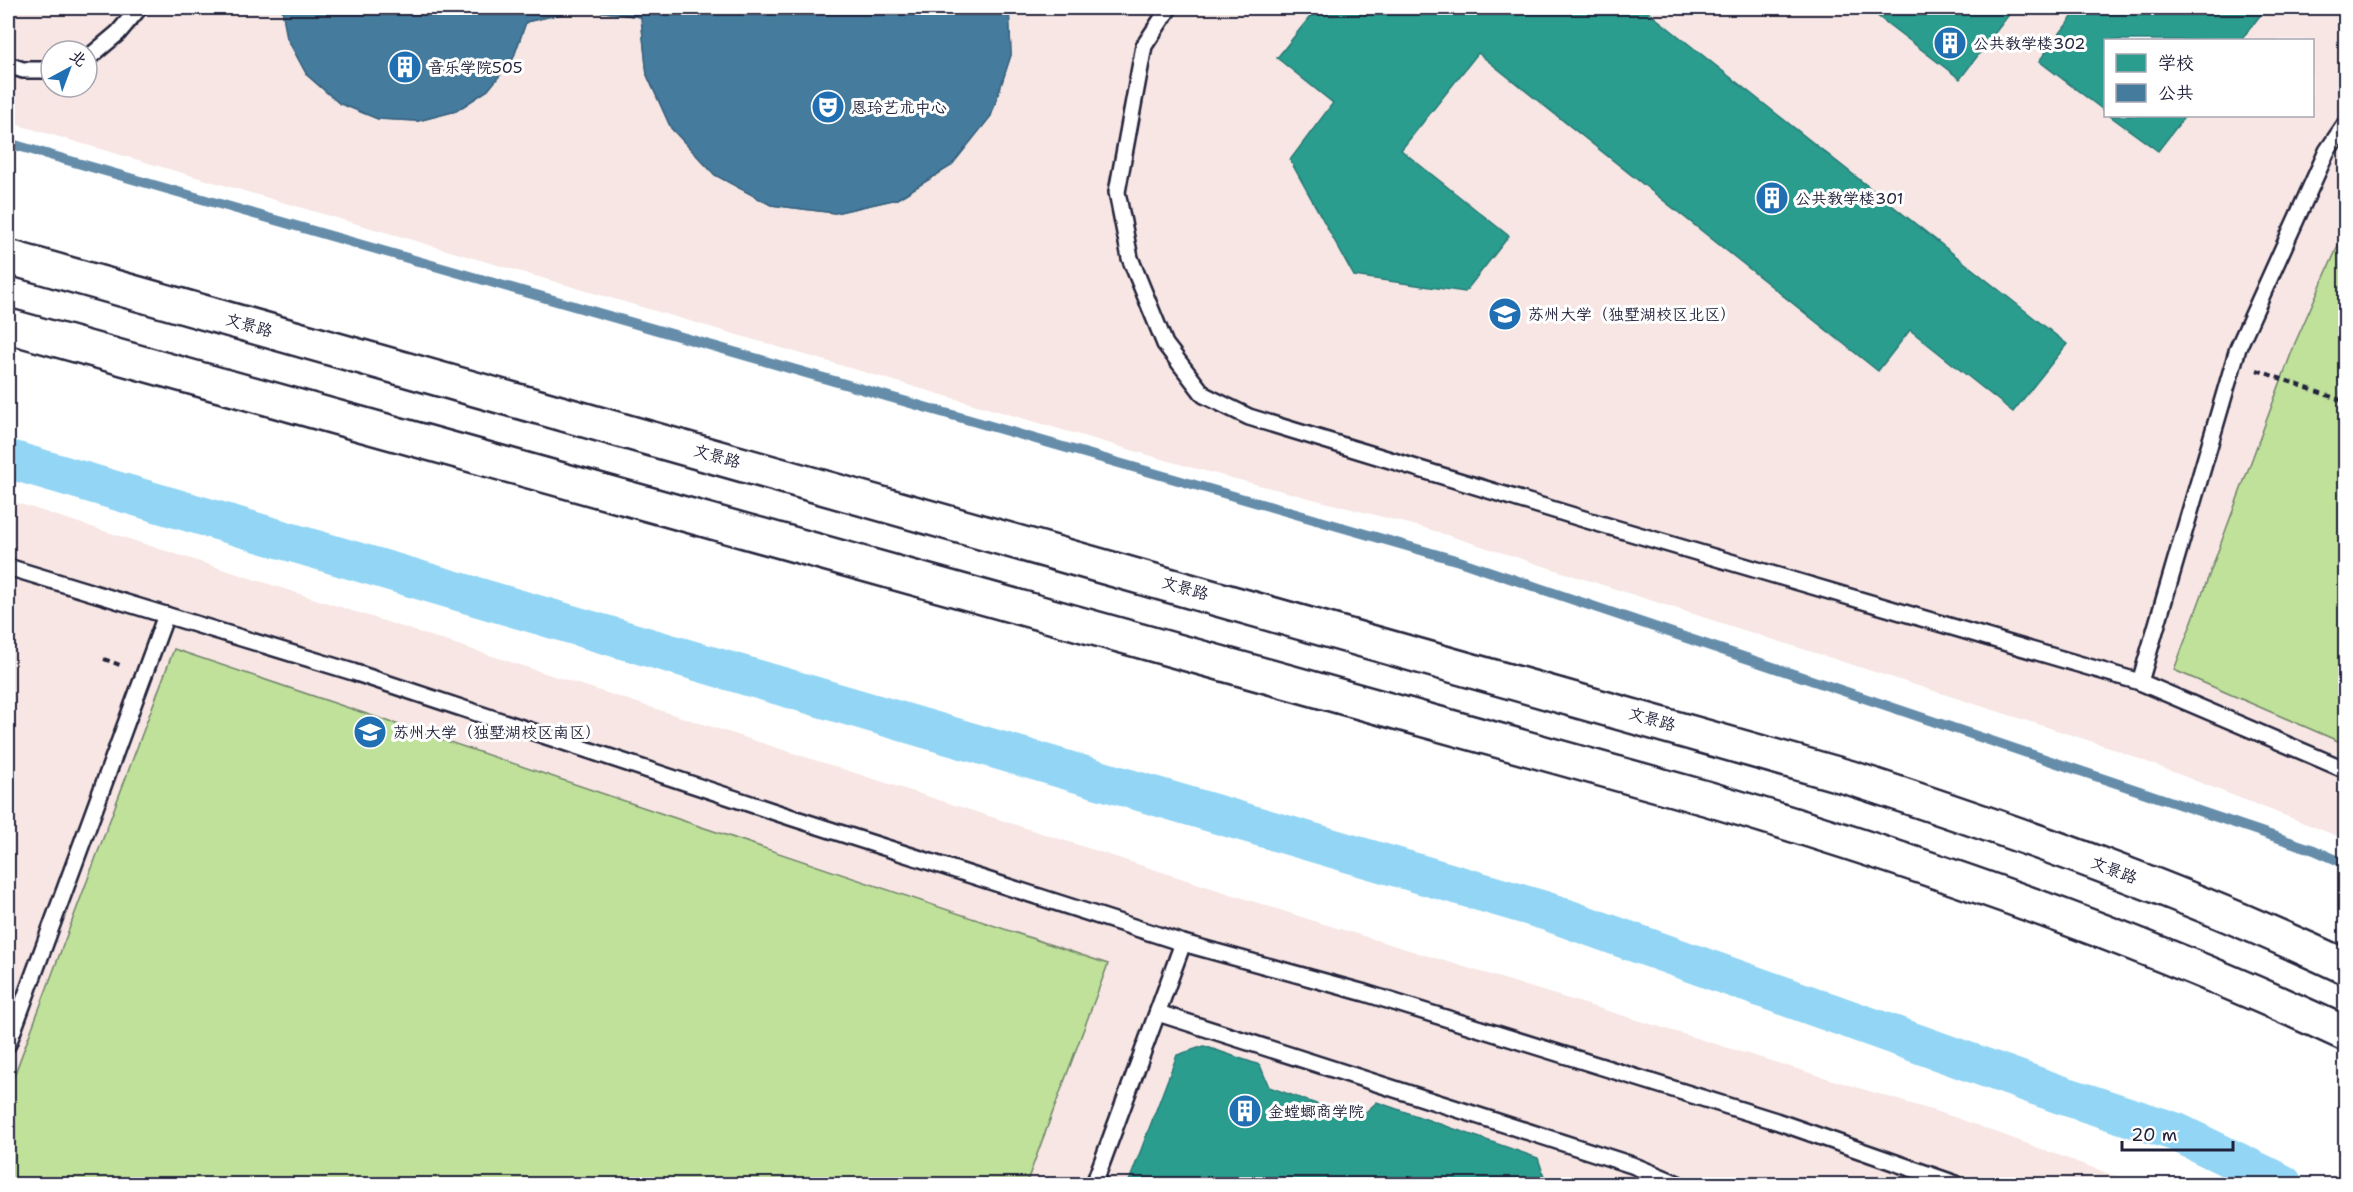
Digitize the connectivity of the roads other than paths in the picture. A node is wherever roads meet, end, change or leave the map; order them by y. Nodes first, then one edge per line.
1 (138, 8) edge
2 (1169, 8) edge
3 (99, 49) edge
4 (8, 65) edge
5 (39, 70) edge
6 (2346, 123) edge
7 (8, 257) edge
8 (8, 326) edge
9 (8, 567) edge
10 (166, 615) junction
11 (2140, 682) junction
12 (2346, 770) edge
13 (1183, 943) junction
14 (2346, 967) edge
15 (1158, 1013) junction
16 (2346, 1034) edge
17 (8, 1044) edge
18 (1094, 1185) edge
19 (1678, 1185) edge
20 (1956, 1185) edge

1 - 3 lane
2 - 11 lane
4 - 5 lane
6 - 11 lane
7 - 14 main road, 文景路
8 - 16 main road
9 - 10 lane
10 - 13 lane
10 - 17 lane
11 - 12 lane
13 - 15 lane
13 - 20 lane
15 - 18 lane
15 - 19 lane

